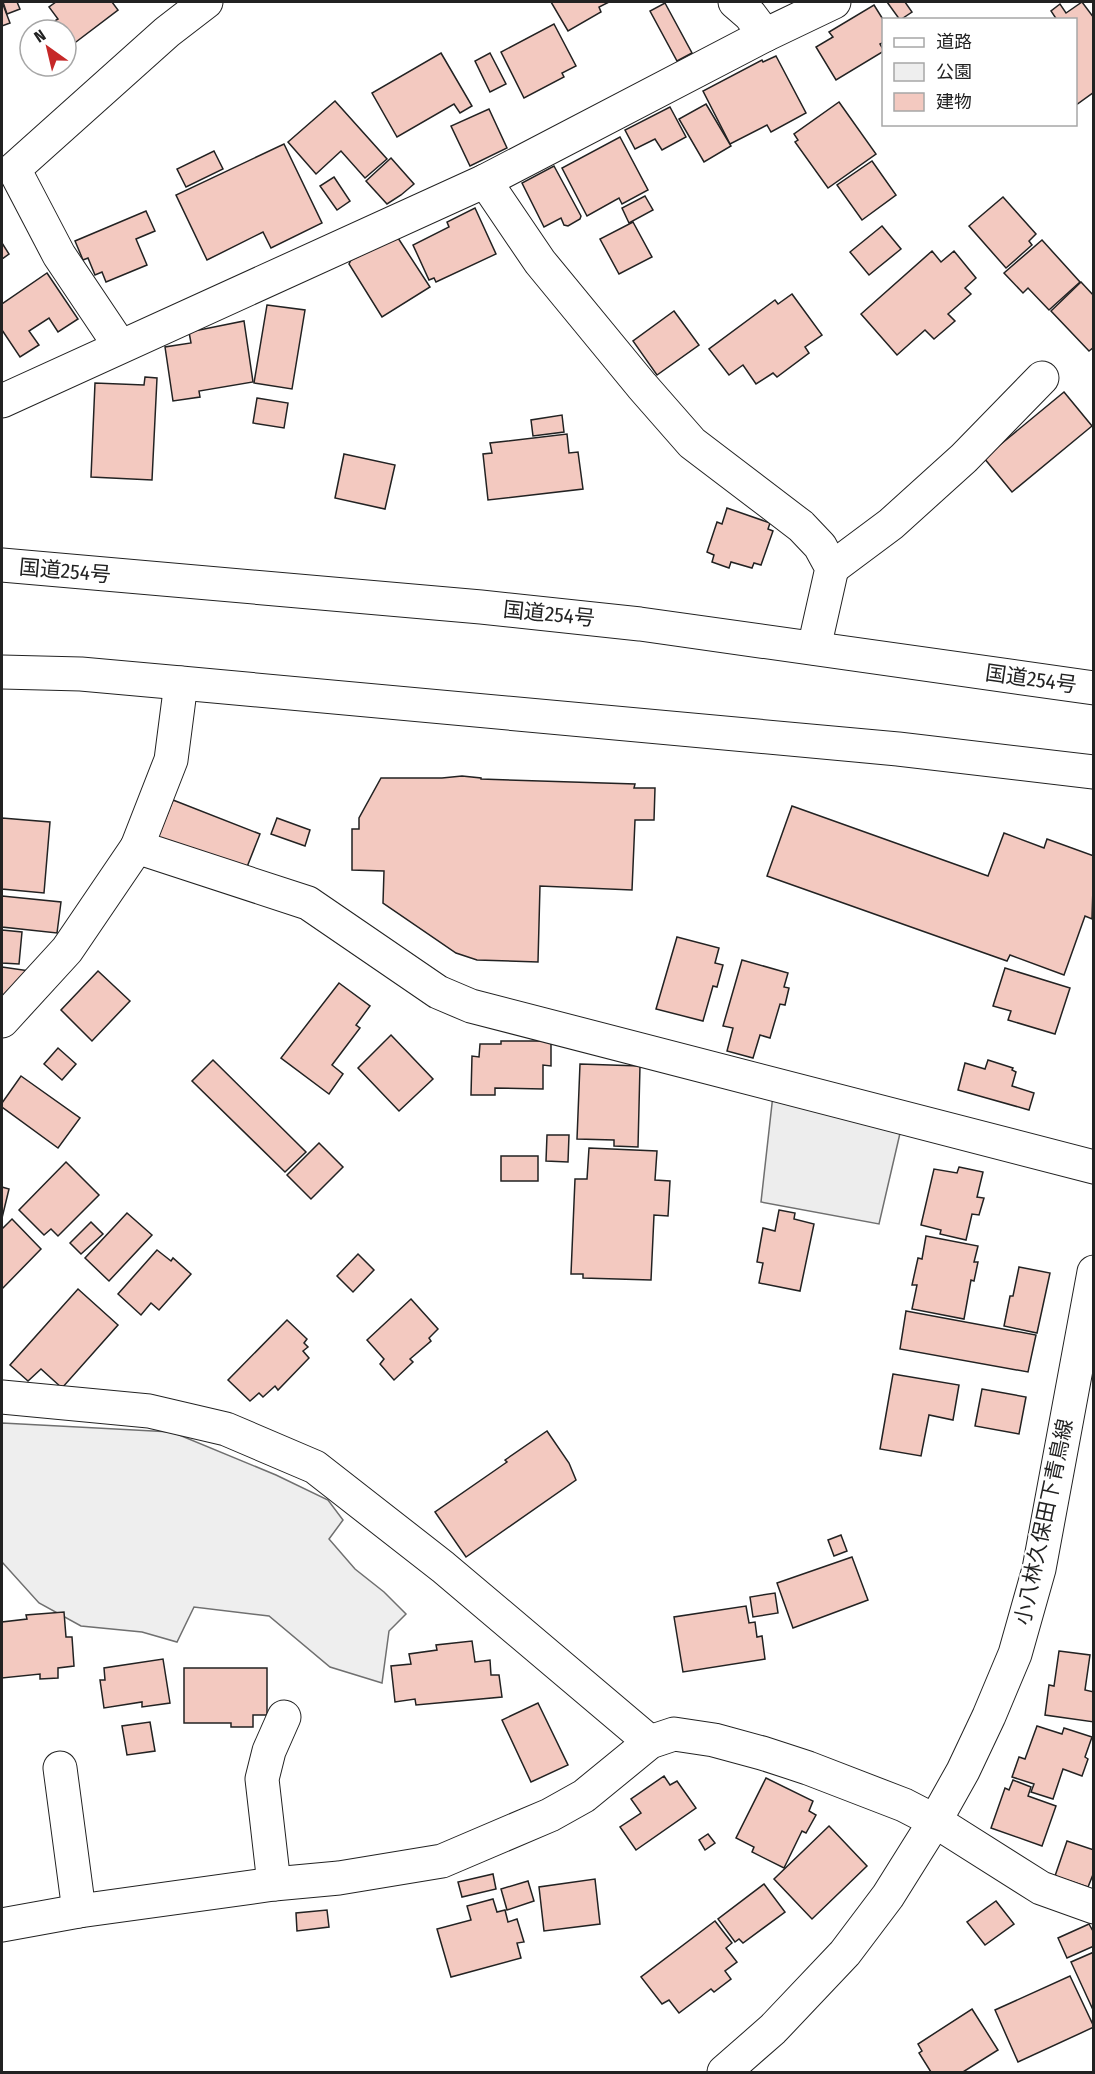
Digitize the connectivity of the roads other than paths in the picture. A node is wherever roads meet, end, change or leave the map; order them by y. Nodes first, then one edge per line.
1 (206, 2) edge
2 (735, 2) edge
3 (834, 2) edge
4 (765, 35) junction
5 (8, 163) edge
6 (485, 181) junction
7 (120, 346) junction
8 (1042, 378) dead end
9 (7, 392) edge
10 (2, 565) edge
11 (832, 568) junction
12 (814, 648) junction
13 (2, 665) edge
14 (2, 672) edge
15 (81, 674) junction
16 (181, 683) junction
17 (1094, 688) edge
18 (1094, 772) edge
19 (137, 847) junction
20 (2, 1022) edge
21 (1094, 1167) edge
22 (1094, 1272) edge
23 (2, 1397) edge
24 (284, 1717) dead end
25 (650, 1742) junction
26 (60, 1768) dead end
27 (934, 1821) junction
28 (274, 1884) junction
29 (1094, 1907) edge
30 (79, 1911) junction
31 (2, 1925) edge
32 (724, 2073) edge

1 - 5 main road
2 - 4 main road
3 - 4 main road
4 - 6 main road
5 - 7 main road
6 - 7 main road
6 - 11 main road
7 - 9 main road
8 - 11 main road
10 - 12 main road, 国道254号
11 - 12 main road
12 - 17 main road, 国道254号
13 - 15 main road
14 - 15 main road
15 - 16 main road
16 - 18 main road
16 - 19 main road
19 - 20 main road
19 - 21 main road
22 - 27 main road, 小八林久保田下青鳥線
23 - 25 main road
24 - 28 main road
25 - 27 main road
25 - 28 main road
26 - 30 main road
27 - 29 main road
27 - 32 main road, 小八林久保田下青鳥線
28 - 30 main road
30 - 31 main road

